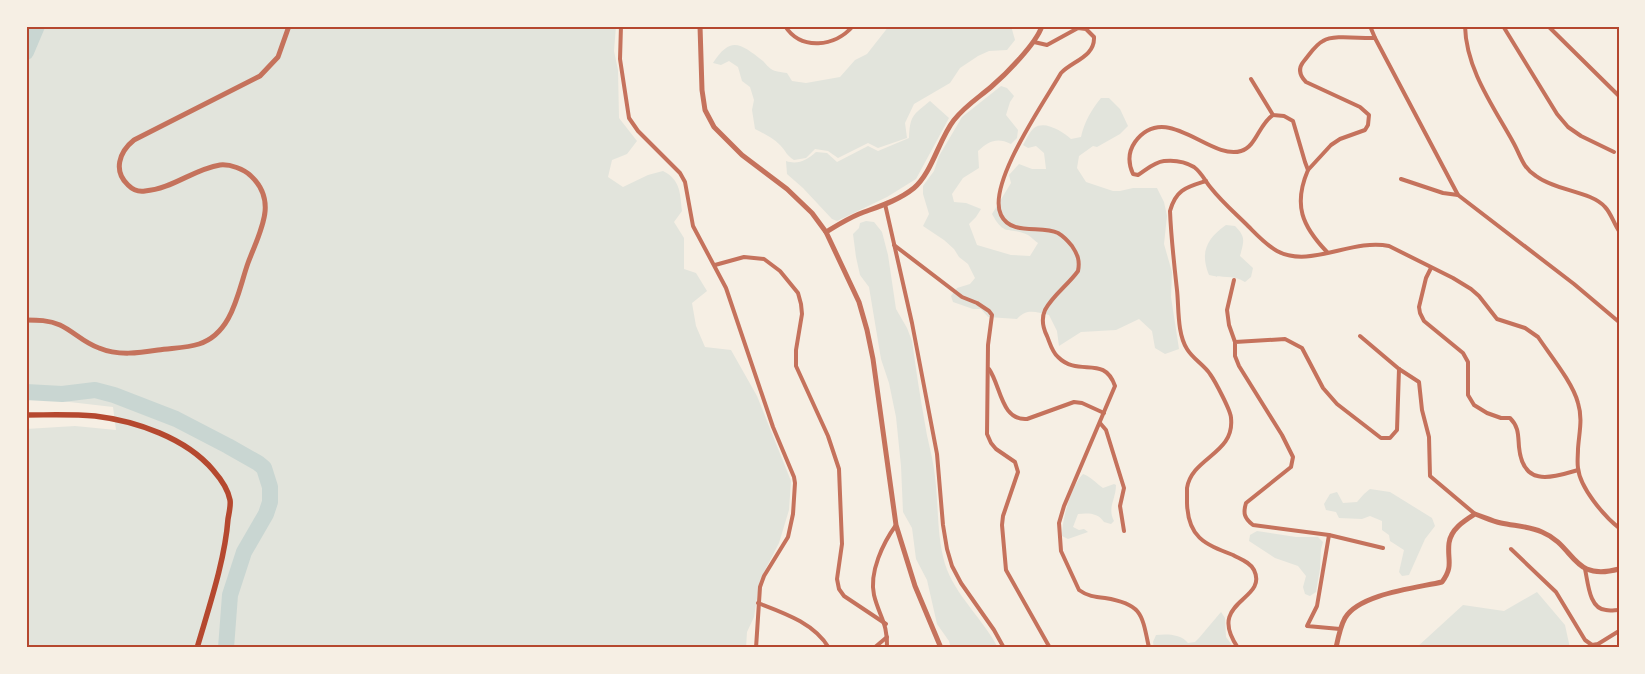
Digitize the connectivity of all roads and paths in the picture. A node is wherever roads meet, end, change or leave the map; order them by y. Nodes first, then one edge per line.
1 (289, 26) edge
2 (621, 26) edge
3 (700, 26) edge
4 (785, 26) edge
5 (853, 26) edge
6 (1042, 26) edge
7 (1370, 26) edge
8 (1465, 26) edge
9 (1504, 26) edge
10 (1548, 26) edge
11 (1375, 38) junction
12 (1034, 42) junction
13 (1251, 79) dead end
14 (1619, 96) edge
15 (1273, 115) junction
16 (1614, 152) dead end
17 (1308, 170) junction
18 (1401, 179) dead end
19 (1206, 181) junction
20 (1458, 195) junction
21 (885, 204) junction
22 (1619, 231) edge
23 (826, 232) junction
24 (894, 245) junction
25 (1327, 252) junction
26 (715, 265) junction
27 (1431, 268) junction
28 (1234, 280) dead end
29 (26, 320) edge
30 (1619, 322) edge
31 (1360, 336) dead end
32 (1235, 342) junction
33 (988, 368) junction
34 (1399, 369) junction
35 (1104, 413) junction
36 (26, 415) edge
37 (1100, 424) junction
38 (1578, 470) junction
39 (1475, 514) junction
40 (896, 525) junction
41 (1619, 528) edge
42 (1124, 531) dead end
43 (1329, 536) junction
44 (1383, 548) dead end
45 (1511, 548) dead end
46 (1585, 569) junction
47 (1619, 569) edge
48 (758, 603) junction
49 (1619, 610) edge
50 (886, 624) junction
51 (1340, 629) junction
52 (1619, 631) edge
53 (888, 637) junction
54 (197, 648) edge
55 (756, 648) edge
56 (829, 648) edge
57 (874, 648) edge
58 (888, 648) edge
59 (941, 648) edge
60 (1004, 648) edge
61 (1050, 648) edge
62 (1149, 648) edge
63 (1238, 648) edge
64 (1336, 648) edge

1 - 29 street
2 - 26 street
3 - 23 street
4 - 5 street
6 - 12 street
7 - 11 street
8 - 22 street
9 - 16 street
10 - 14 street
11 - 17 street
11 - 20 street
12 - 21 street
12 - 35 street
13 - 15 street
15 - 17 street
15 - 19 street
17 - 25 street
18 - 20 street
19 - 25 street
19 - 63 street
20 - 30 street
21 - 23 street
21 - 24 street
23 - 40 street
24 - 33 street
24 - 60 street
25 - 27 street
26 - 48 street
26 - 50 street
27 - 38 street
27 - 38 street
28 - 32 street
31 - 34 street
32 - 34 street
32 - 43 street
33 - 35 street
33 - 61 street
34 - 39 street
35 - 37 street
36 - 54 main road
37 - 42 street
37 - 62 street
38 - 41 street
39 - 46 street
39 - 51 street
40 - 50 street
40 - 59 street
43 - 44 street
43 - 51 street
45 - 52 street
46 - 47 street
46 - 49 street
48 - 55 street
48 - 56 street
50 - 53 street
51 - 64 street
53 - 57 street
53 - 58 street

